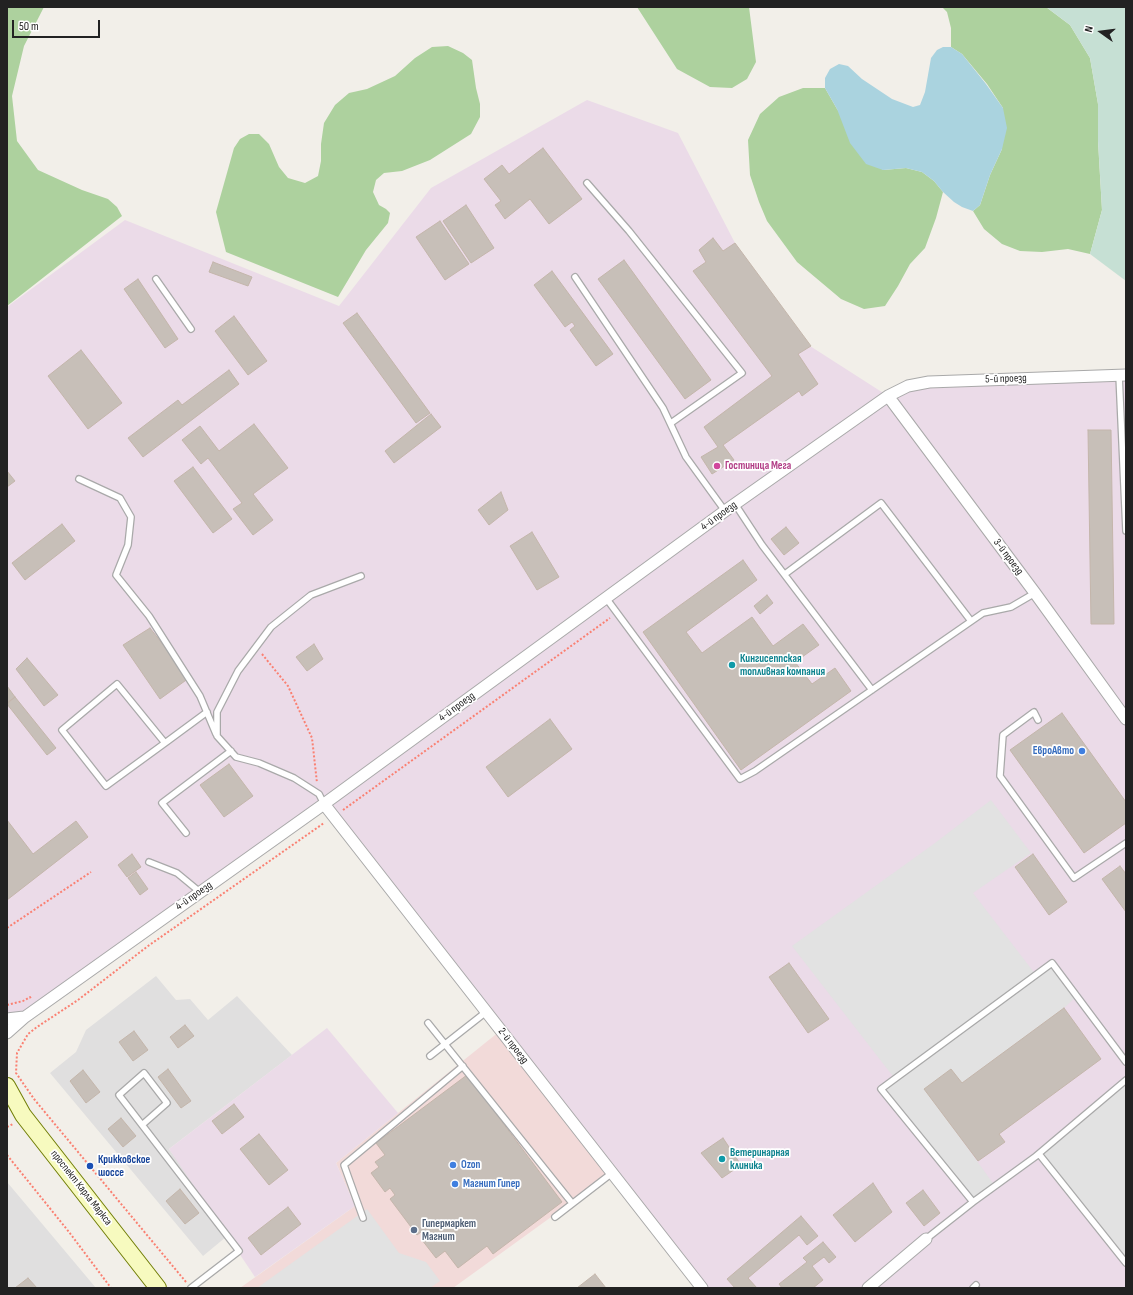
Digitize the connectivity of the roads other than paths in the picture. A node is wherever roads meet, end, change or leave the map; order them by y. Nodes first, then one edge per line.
1 (587, 183) dead end
2 (575, 277) dead end
3 (156, 278) dead end
4 (191, 329) dead end
5 (1123, 375) edge
6 (888, 396) junction
7 (671, 423) junction
8 (1124, 448) edge
9 (80, 479) dead end
10 (1125, 485) edge
11 (735, 504) junction
12 (725, 511) junction
13 (1126, 531) edge
14 (785, 574) junction
15 (361, 576) dead end
16 (1035, 593) junction
17 (606, 598) junction
18 (971, 621) junction
19 (872, 690) junction
20 (207, 712) junction
21 (1126, 717) edge
22 (1038, 720) dead end
23 (217, 736) junction
24 (165, 743) junction
25 (231, 751) junction
26 (321, 799) junction
27 (186, 833) dead end
28 (1126, 843) edge
29 (149, 862) dead end
30 (200, 892) junction
31 (486, 1012) junction
32 (25, 1016) junction
33 (7, 1019) edge
34 (428, 1023) dead end
35 (7, 1033) edge
36 (446, 1044) junction
37 (430, 1056) dead end
38 (1126, 1062) edge
39 (463, 1066) junction
40 (1126, 1080) edge
41 (7, 1086) edge
42 (7, 1103) edge
43 (142, 1125) junction
44 (1034, 1158) junction
45 (612, 1173) junction
46 (973, 1202) junction
47 (572, 1203) junction
48 (555, 1217) dead end
49 (363, 1218) dead end
50 (926, 1239) joint
51 (1126, 1263) edge
52 (152, 1288) edge
53 (158, 1288) edge
54 (191, 1288) edge
55 (702, 1288) edge
56 (868, 1288) edge

1 - 7 lane
2 - 7 lane
3 - 4 lane
5 - 6 street, 5-й проезд
5 - 8 lane
6 - 11 street, 4-й проезд
6 - 16 street, 3-й проезд
7 - 12 lane
8 - 10 lane
9 - 20 lane
10 - 13 lane
11 - 12 street, 4-й проезд
11 - 14 lane
12 - 17 street, 4-й проезд
14 - 18 lane
14 - 19 lane
15 - 23 lane
16 - 18 lane
16 - 21 street, 3-й проезд
17 - 19 lane
17 - 26 street, 4-й проезд
18 - 19 lane
20 - 23 lane
20 - 24 lane
22 - 28 lane
23 - 25 lane
24 - 24 lane
25 - 26 lane
25 - 27 lane
26 - 30 street, 4-й проезд
26 - 31 street, 2-й проезд
29 - 30 lane
30 - 32 street, 4-й проезд
31 - 36 lane
31 - 45 street, 2-й проезд
32 - 33 street, 4-й проезд
32 - 35 street, 4-й проезд
34 - 36 lane
36 - 37 lane
36 - 39 lane
38 - 46 lane
39 - 47 lane
39 - 49 lane
40 - 44 lane
41 - 53 main road, проспект Карла Маркса
42 - 52 main road
43 - 43 lane
43 - 54 lane
44 - 46 lane
44 - 51 lane
45 - 47 lane
45 - 55 street, 2-й проезд
46 - 50 lane
47 - 48 lane
50 - 56 street

